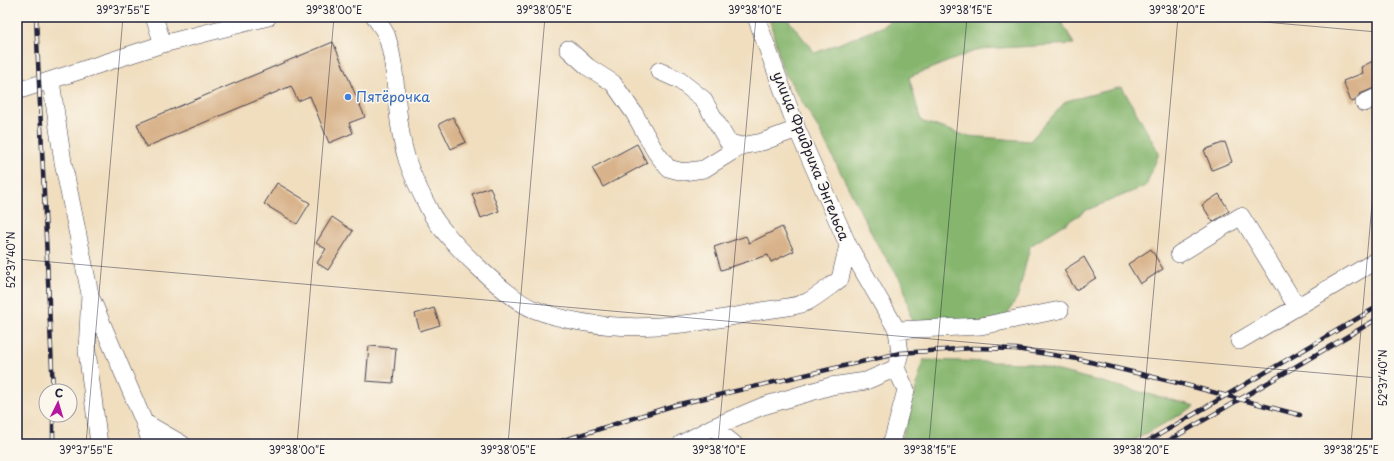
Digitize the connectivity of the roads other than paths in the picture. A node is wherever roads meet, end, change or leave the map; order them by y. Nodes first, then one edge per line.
1 (154, 17) edge
2 (268, 17) edge
3 (374, 17) edge
4 (756, 17) edge
5 (163, 44) junction
6 (568, 49) dead end
7 (660, 71) dead end
8 (51, 81) junction
9 (17, 91) edge
10 (797, 129) junction
11 (741, 146) junction
12 (848, 245) junction
13 (1179, 254) dead end
14 (1377, 260) edge
15 (90, 294) junction
16 (1297, 307) junction
17 (1060, 310) dead end
18 (897, 330) junction
19 (1239, 340) dead end
20 (896, 368) junction
21 (144, 422) junction
22 (713, 427) junction
23 (99, 444) edge
24 (151, 444) edge
25 (182, 444) edge
26 (681, 444) edge
27 (734, 444) edge
28 (890, 444) edge

1 - 5 street
2 - 5 street
3 - 12 street, улица Фридриха Энгельса
4 - 10 street, улица Фридриха Энгельса
5 - 8 street
6 - 11 street
7 - 11 street
8 - 9 street
8 - 15 street
10 - 11 street
10 - 12 street, улица Фридриха Энгельса
12 - 18 street
13 - 16 street
14 - 16 street
15 - 21 street
15 - 23 street
16 - 19 street
17 - 18 street
18 - 20 street
20 - 22 street
20 - 28 street
21 - 24 street
21 - 25 street
22 - 26 street
22 - 27 street

